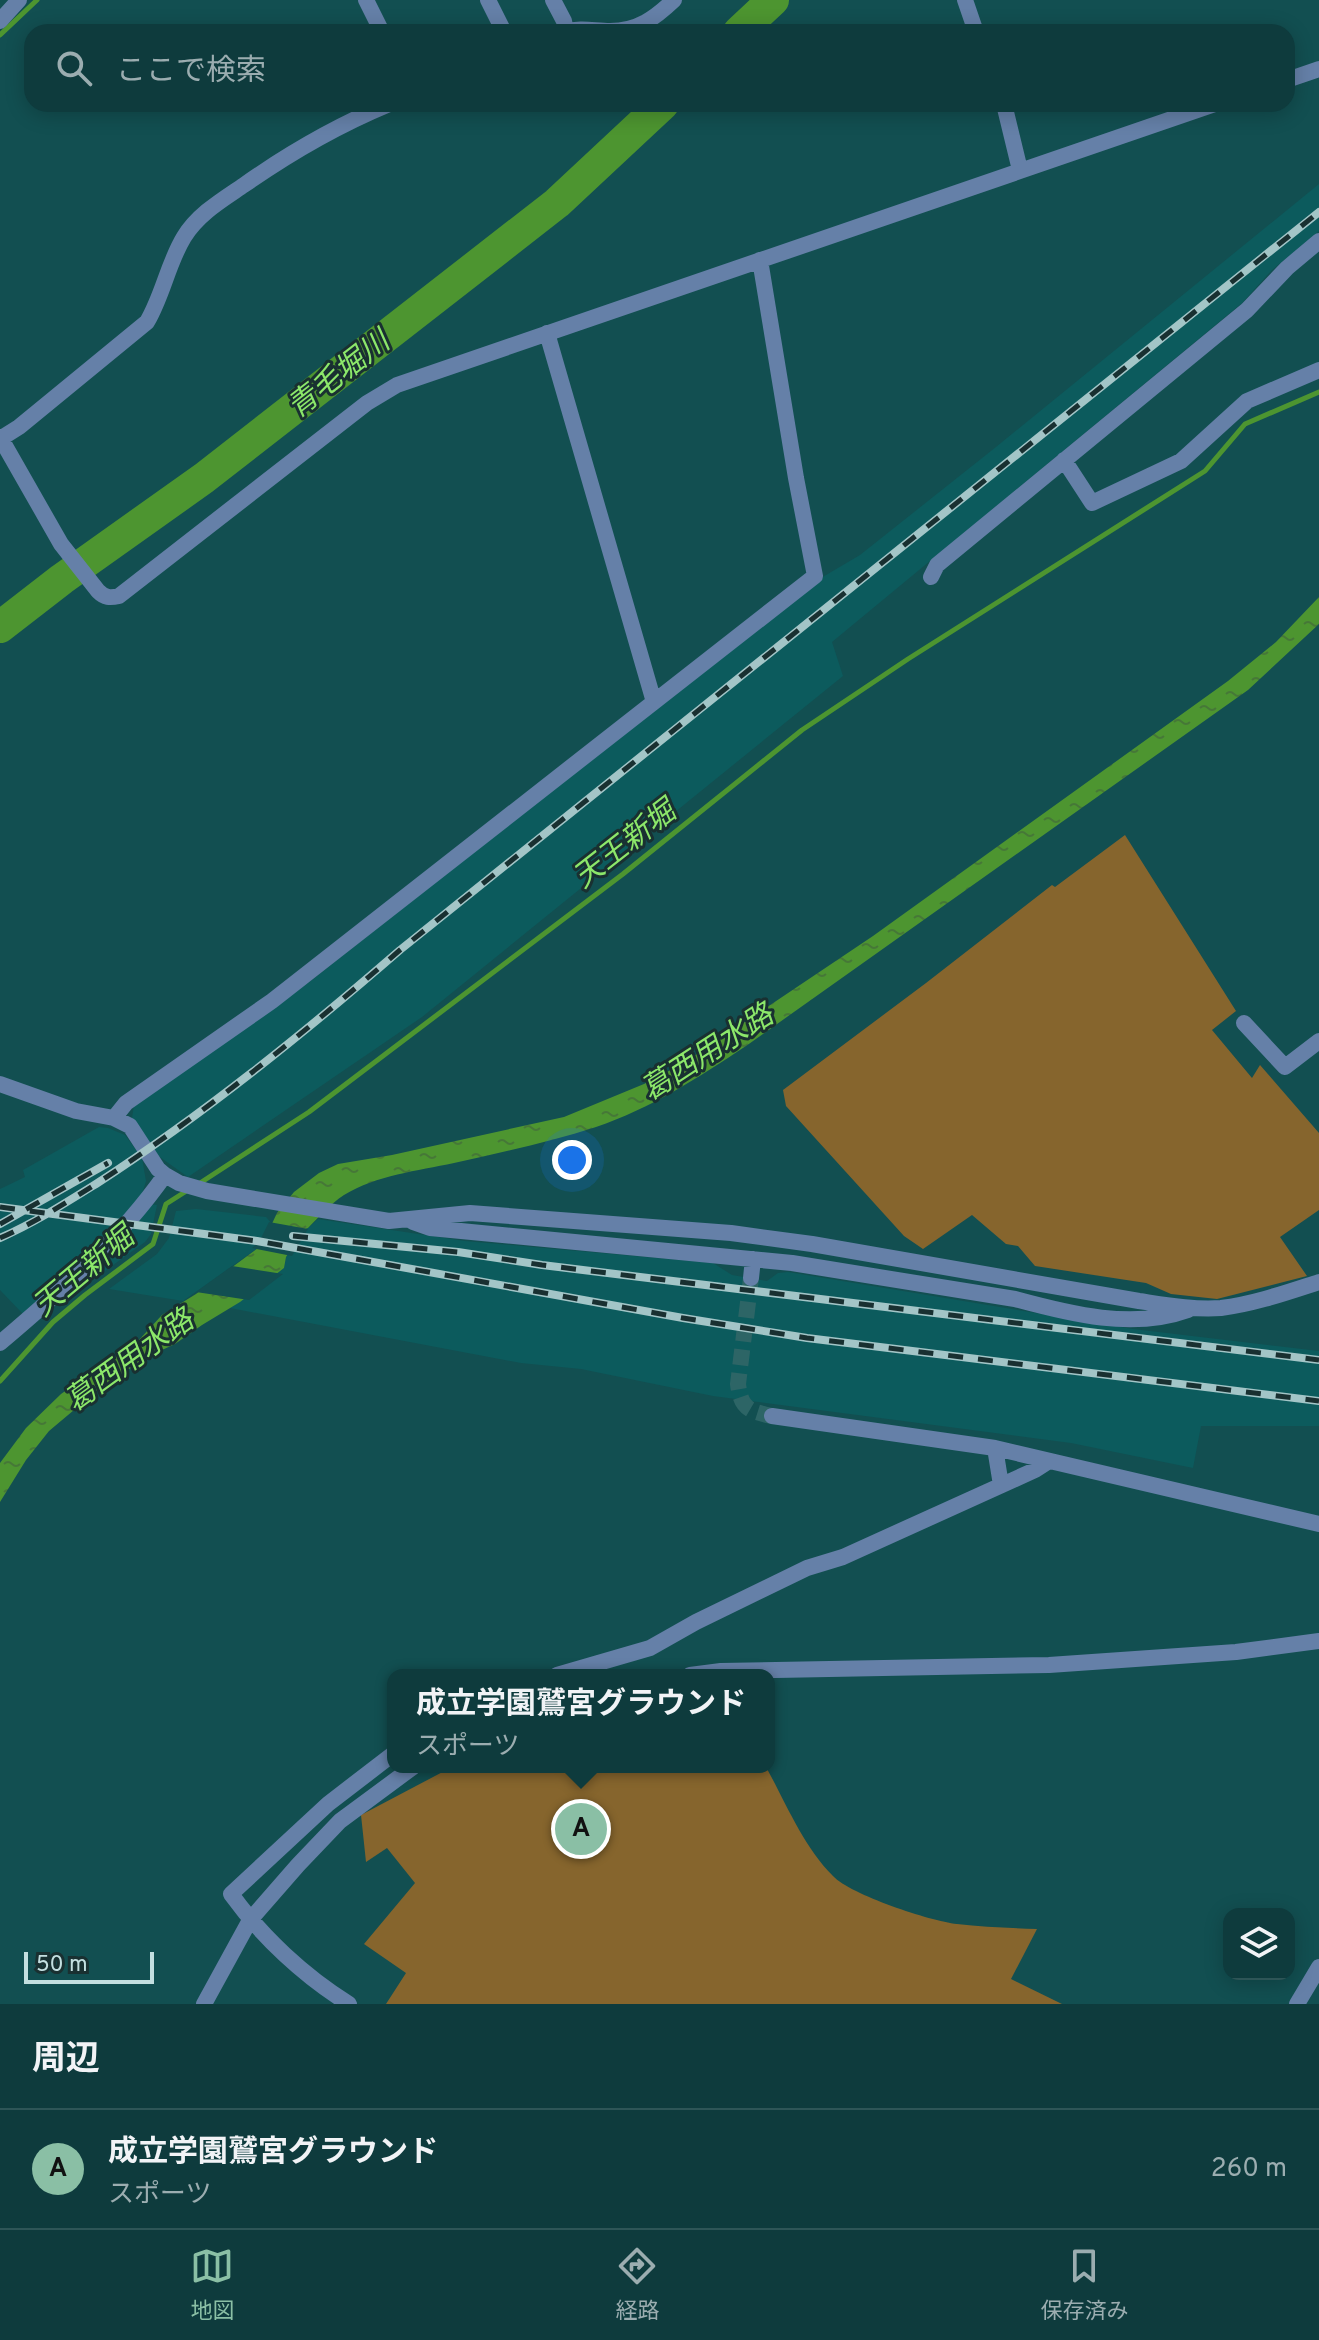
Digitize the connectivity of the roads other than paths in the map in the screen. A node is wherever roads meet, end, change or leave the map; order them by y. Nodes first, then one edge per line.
1 (19, 0) edge
2 (366, 0) edge
3 (488, 0) edge
4 (553, 0) edge
5 (674, 0) edge
6 (965, 0) edge
7 (0, 21) edge
8 (378, 24) edge
9 (500, 24) edge
10 (564, 24) edge
11 (645, 24) edge
12 (973, 24) edge
13 (1319, 69) edge
14 (1295, 77) edge
15 (371, 112) edge
16 (1006, 112) edge
17 (1191, 112) edge
18 (1020, 170) junction
19 (1319, 241) edge
20 (760, 260) junction
21 (547, 333) junction
22 (1319, 370) edge
23 (0, 438) edge
24 (1064, 460) junction
25 (931, 577) dead end
26 (654, 702) junction
27 (1244, 1023) dead end
28 (1319, 1041) edge
29 (0, 1084) edge
30 (114, 1118) junction
31 (172, 1179) junction
32 (407, 1220) junction
33 (753, 1259) junction
34 (751, 1278) tunnel mouth
35 (1319, 1282) edge
36 (1065, 1288) junction
37 (1015, 1299) junction
38 (1193, 1308) junction
39 (0, 1343) edge
40 (772, 1416) tunnel mouth
41 (995, 1448) junction
42 (1049, 1461) junction
43 (1001, 1485) junction
44 (1319, 1524) edge
45 (1319, 1641) edge
46 (578, 1669) edge
47 (775, 1670) edge
48 (387, 1758) edge
49 (405, 1773) edge
50 (250, 1920) junction
51 (1319, 1967) edge
52 (204, 2004) edge
53 (349, 2004) edge
54 (1297, 2004) edge

1 - 7 street
2 - 8 street
3 - 9 street
4 - 10 street
5 - 11 street
6 - 12 street
13 - 14 street
15 - 23 street
16 - 18 street
17 - 18 street
18 - 20 street
19 - 24 street
20 - 21 street
20 - 26 street
21 - 23 street
21 - 26 street
22 - 24 street
24 - 25 street
26 - 30 street
27 - 28 street
29 - 30 street
30 - 31 street
31 - 32 street
31 - 39 street
32 - 33 street
32 - 36 street
33 - 34 street
33 - 37 street
35 - 38 street
36 - 37 street
36 - 38 street
37 - 38 street
40 - 41 street
41 - 42 street
41 - 43 street
42 - 43 street
42 - 44 street
43 - 46 street
45 - 47 street
48 - 50 street
49 - 50 street
50 - 52 street
50 - 53 street
51 - 54 street

